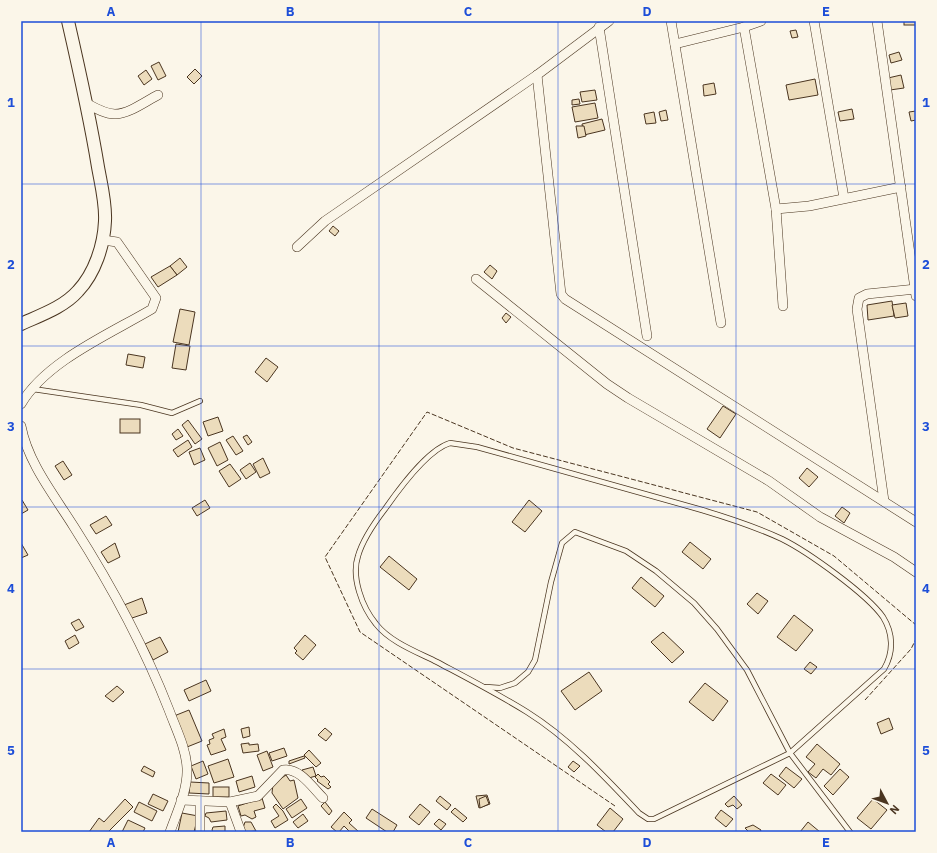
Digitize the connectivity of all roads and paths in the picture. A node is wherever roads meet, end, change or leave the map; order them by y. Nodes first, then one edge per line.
1 (68, 21) edge
2 (609, 21) edge
3 (671, 21) edge
4 (761, 21) edge
5 (814, 21) edge
6 (877, 21) edge
7 (599, 27) junction
8 (744, 27) junction
9 (675, 44) junction
10 (537, 75) junction
11 (158, 95) dead end
12 (86, 103) junction
13 (901, 187) junction
14 (844, 198) junction
15 (776, 209) junction
16 (103, 240) junction
17 (297, 247) dead end
18 (476, 279) dead end
19 (916, 292) edge
20 (783, 306) dead end
21 (721, 323) dead end
22 (21, 324) edge
23 (647, 336) dead end
24 (31, 388) junction
25 (200, 401) dead end
26 (21, 404) edge
27 (21, 426) edge
28 (884, 501) junction
29 (916, 522) edge
30 (916, 572) edge
31 (484, 686) junction
32 (790, 753) junction
33 (323, 798) dead end
34 (182, 800) junction
35 (200, 801) junction
36 (230, 802) junction
37 (170, 832) edge
38 (200, 832) edge
39 (241, 832) edge
40 (850, 832) edge

1 - 12 street
2 - 7 street
3 - 9 street
4 - 8 street
5 - 14 street
6 - 13 street
7 - 10 street
7 - 23 street
8 - 9 street
8 - 15 street
9 - 21 street
10 - 17 street
10 - 28 street
11 - 12 street
12 - 16 street
13 - 14 street
13 - 19 street
14 - 15 street
15 - 20 street
16 - 22 street
16 - 24 street
18 - 30 street
19 - 28 street
24 - 25 lane
24 - 26 street
27 - 34 street
28 - 29 street
31 - 32 lane
31 - 32 lane
31 - 32 lane
32 - 40 lane
33 - 36 street
34 - 35 street
34 - 37 street
35 - 36 street
35 - 38 street
36 - 39 street

